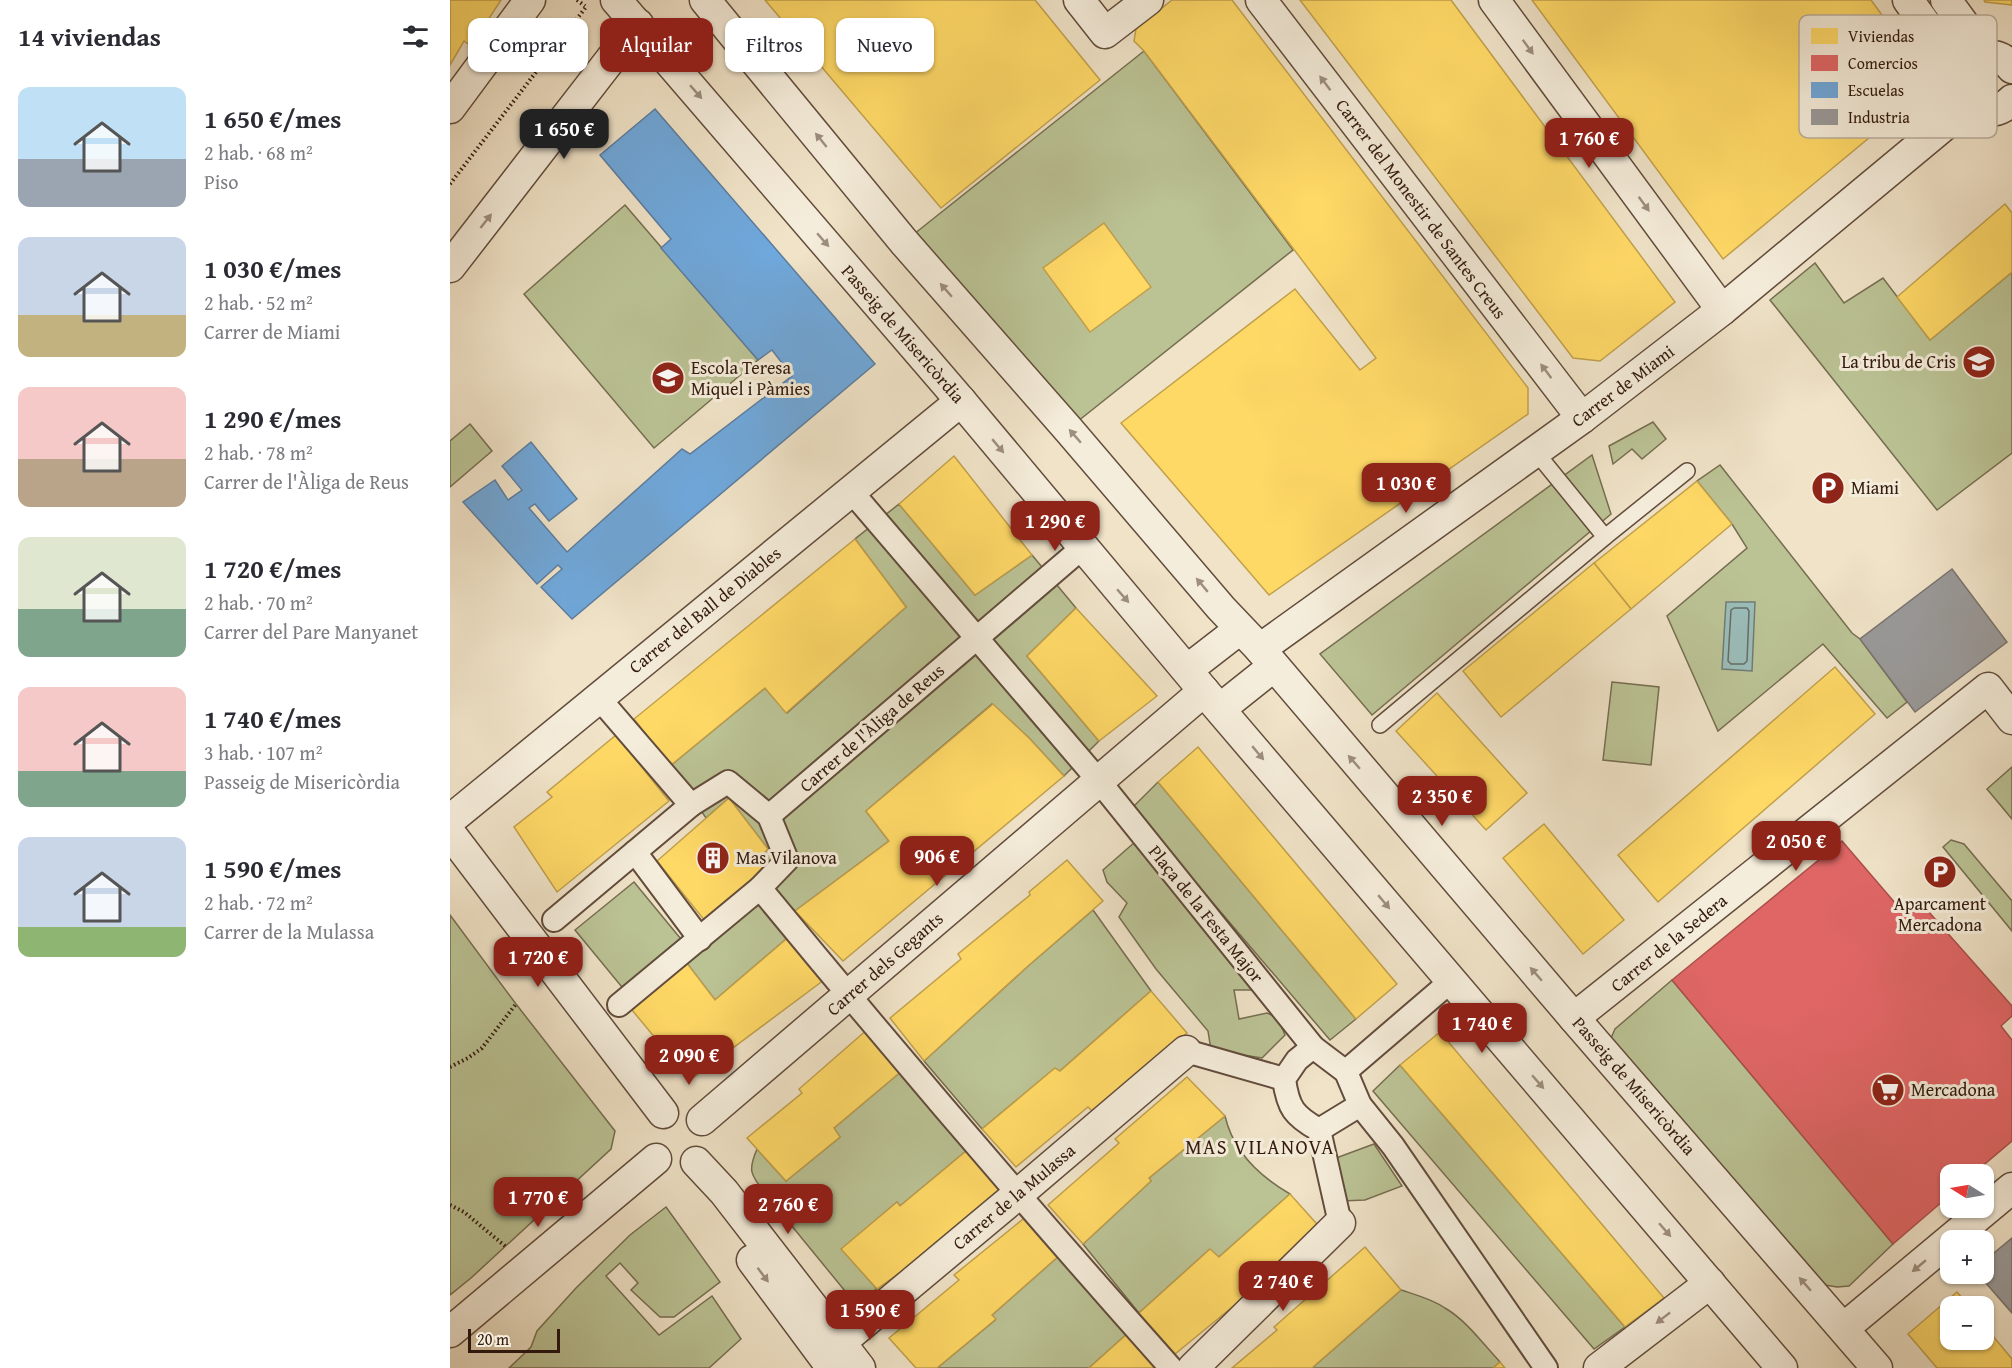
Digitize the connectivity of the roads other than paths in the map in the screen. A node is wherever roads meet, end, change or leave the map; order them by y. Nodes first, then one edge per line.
1 (530, 0) edge
2 (705, 0) edge
3 (1079, 0) edge
4 (1148, 0) edge
5 (1262, 0) edge
6 (1494, 0) edge
7 (1908, 0) edge
8 (1946, 0) edge
9 (604, 6) edge
10 (1918, 15) edge
11 (1960, 15) edge
12 (627, 18) edge
13 (601, 72) edge
14 (679, 72) edge
15 (450, 108) edge
16 (1914, 138) edge
17 (450, 267) edge
18 (1722, 310) junction
19 (961, 401) junction
20 (1581, 418) junction
21 (1535, 451) junction
22 (1687, 471) dead end
23 (851, 491) junction
24 (1605, 537) junction
25 (1083, 548) junction
26 (976, 639) junction
27 (1258, 648) junction
28 (1204, 690) junction
29 (598, 697) junction
30 (2012, 719) edge
31 (1380, 725) dead end
32 (1099, 781) junction
33 (692, 805) junction
34 (769, 816) junction
35 (450, 820) edge
36 (450, 833) edge
37 (635, 852) junction
38 (759, 888) junction
39 (554, 920) dead end
40 (700, 939) junction
41 (1451, 981) junction
42 (848, 996) junction
43 (619, 1005) dead end
44 (1574, 1018) junction
45 (1313, 1047) junction
46 (1186, 1051) joint
47 (1346, 1072) junction
48 (1284, 1079) junction
49 (1359, 1106) junction
50 (663, 1113) junction
51 (702, 1120) junction
52 (1319, 1130) junction
53 (674, 1163) junction
54 (2012, 1188) edge
55 (1017, 1195) junction
56 (1340, 1223) joint
57 (1710, 1283) junction
58 (1844, 1328) junction
59 (450, 1332) edge
60 (836, 1355) edge
61 (860, 1368) edge
62 (1171, 1368) edge
63 (1193, 1368) edge
64 (1546, 1368) edge
65 (1599, 1368) edge
66 (1782, 1368) edge
67 (1877, 1368) edge

1 - 15 street
27 -> 2 street, Passeig de Misericòrdia
3 - 4 street
20 -> 5 street, Carrer del Monestir de Santes Creus
6 -> 18 street
7 - 10 street
8 - 11 street
9 - 12 street, Passeig de Misericòrdia
17 -> 13 street
14 -> 19 street, Passeig de Misericòrdia
16 - 18 street, Carrer de Miami
18 - 20 street, Carrer de Miami
19 - 23 street, Carrer del Ball de Diables
19 -> 25 street, Passeig de Misericòrdia
20 - 21 street, Carrer de Miami
21 - 24 lane
21 - 27 street, Carrer de Miami
22 - 24 lane
23 - 26 street
23 - 29 street, Carrer del Ball de Diables
24 - 31 lane
25 - 26 street, Carrer de l'Àliga de Reus
25 -> 28 street, Passeig de Misericòrdia
26 - 32 street
26 - 34 street, Carrer de l'Àliga de Reus
27 - 28 street
27 - 28 street
44 -> 27 street, Passeig de Misericòrdia
28 - 32 street, Carrer dels Gegants
28 -> 41 street, Passeig de Misericòrdia
29 - 33 street
29 - 35 street, Carrer del Ball de Diables
30 - 44 street, Carrer de la Sedera
32 - 42 street, Carrer dels Gegants
32 - 45 street, Plaça de la Festa Major
33 - 34 street
33 - 37 street
34 - 38 street
36 - 50 street
37 - 39 street
37 - 40 street
38 - 40 street
38 - 42 street
40 - 43 street
41 - 47 street
41 -> 57 street, Passeig de Misericòrdia
42 - 51 street, Carrer dels Gegants
42 - 55 street
58 -> 44 street, Passeig de Misericòrdia
45 - 47 street, Plaça de la Festa Major
45 - 48 street
46 - 48 street
46 - 55 street, Carrer de la Mulassa
47 - 49 street
48 - 52 street
49 - 52 street
49 - 64 street
50 - 51 street
50 - 53 street
51 - 53 street
52 - 56 street
53 - 59 street
53 - 60 street
54 -> 58 street
55 - 60 street, Carrer de la Mulassa
55 - 62 street
56 - 63 street
57 -> 65 street
57 - 66 street, Passeig de Misericòrdia
58 - 67 street, Passeig de Misericòrdia
60 - 61 street

